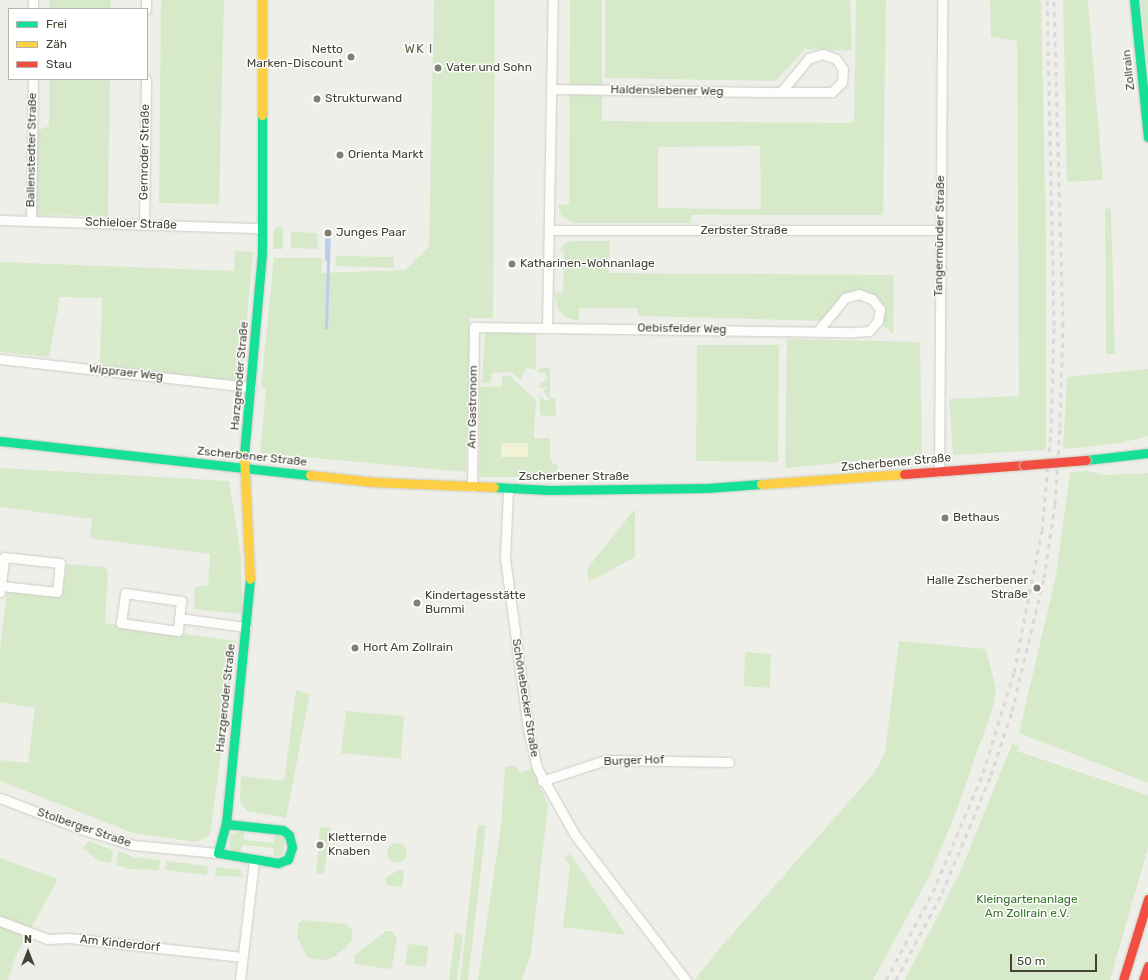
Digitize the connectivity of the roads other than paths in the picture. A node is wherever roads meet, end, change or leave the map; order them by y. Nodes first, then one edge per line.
1 (262, 0) edge
2 (553, 0) edge
3 (942, 0) edge
4 (1134, 0) edge
5 (33, 80) edge
6 (146, 80) edge
7 (553, 89) junction
8 (781, 92) junction
9 (1148, 137) edge
10 (0, 220) edge
11 (31, 220) junction
12 (144, 225) junction
13 (261, 228) junction
14 (549, 230) junction
15 (940, 230) junction
16 (474, 327) joint
17 (547, 328) junction
18 (817, 332) junction
19 (0, 359) edge
20 (251, 387) junction
21 (0, 441) edge
22 (1148, 453) edge
23 (243, 468) junction
24 (939, 472) junction
25 (472, 487) junction
26 (508, 489) junction
27 (0, 589) edge
28 (179, 618) junction
29 (246, 627) junction
30 (729, 762) dead end
31 (542, 781) junction
32 (0, 798) edge
33 (226, 824) junction
34 (218, 853) junction
35 (254, 861) junction
36 (1148, 899) edge
37 (0, 921) edge
38 (242, 957) junction
39 (1148, 966) edge
40 (240, 980) edge
41 (686, 980) edge
42 (1123, 980) edge
43 (1144, 980) edge

1 - 13 street, Harzgeroder Straße
2 - 7 street
3 - 15 street, Tangermünder Straße
4 - 9 street, Zollrain
5 - 11 street, Ballenstedter Straße
6 - 12 street, Gernroder Straße
7 - 8 street, Haldenslebener Weg
7 - 14 street
8 - 8 street, Haldenslebener Weg
10 - 11 street, Schieloer Straße
11 - 12 street, Schieloer Straße
12 - 13 street, Schieloer Straße
13 - 20 street, Harzgeroder Straße
14 - 15 street, Zerbster Straße
14 - 17 street
15 - 24 street, Tangermünder Straße
16 - 17 street, Oebisfelder Weg
16 - 25 street, Am Gastronom
17 - 18 street, Oebisfelder Weg
18 - 18 street, Oebisfelder Weg
19 - 20 street, Wippraer Weg
20 - 23 street, Harzgeroder Straße
21 - 23 street, Zscherbener Straße
22 - 24 street, Zscherbener Straße, bridge
23 - 25 street, Zscherbener Straße
23 - 29 street, Harzgeroder Straße
24 - 26 street, Zscherbener Straße
25 - 26 street, Zscherbener Straße
26 - 31 street, Schönebecker Straße
27 - 27 street
28 - 28 street
28 - 29 street
29 - 33 street, Harzgeroder Straße
30 - 31 street, Burger Hof
31 - 41 street, Schönebecker Straße
32 - 34 street, Stolberger Straße
33 - 34 street, Harzgeroder Straße
33 - 35 street
34 - 35 street
35 - 38 street
36 - 42 street
37 - 38 street, Am Kinderdorf
38 - 40 street
39 - 43 street

